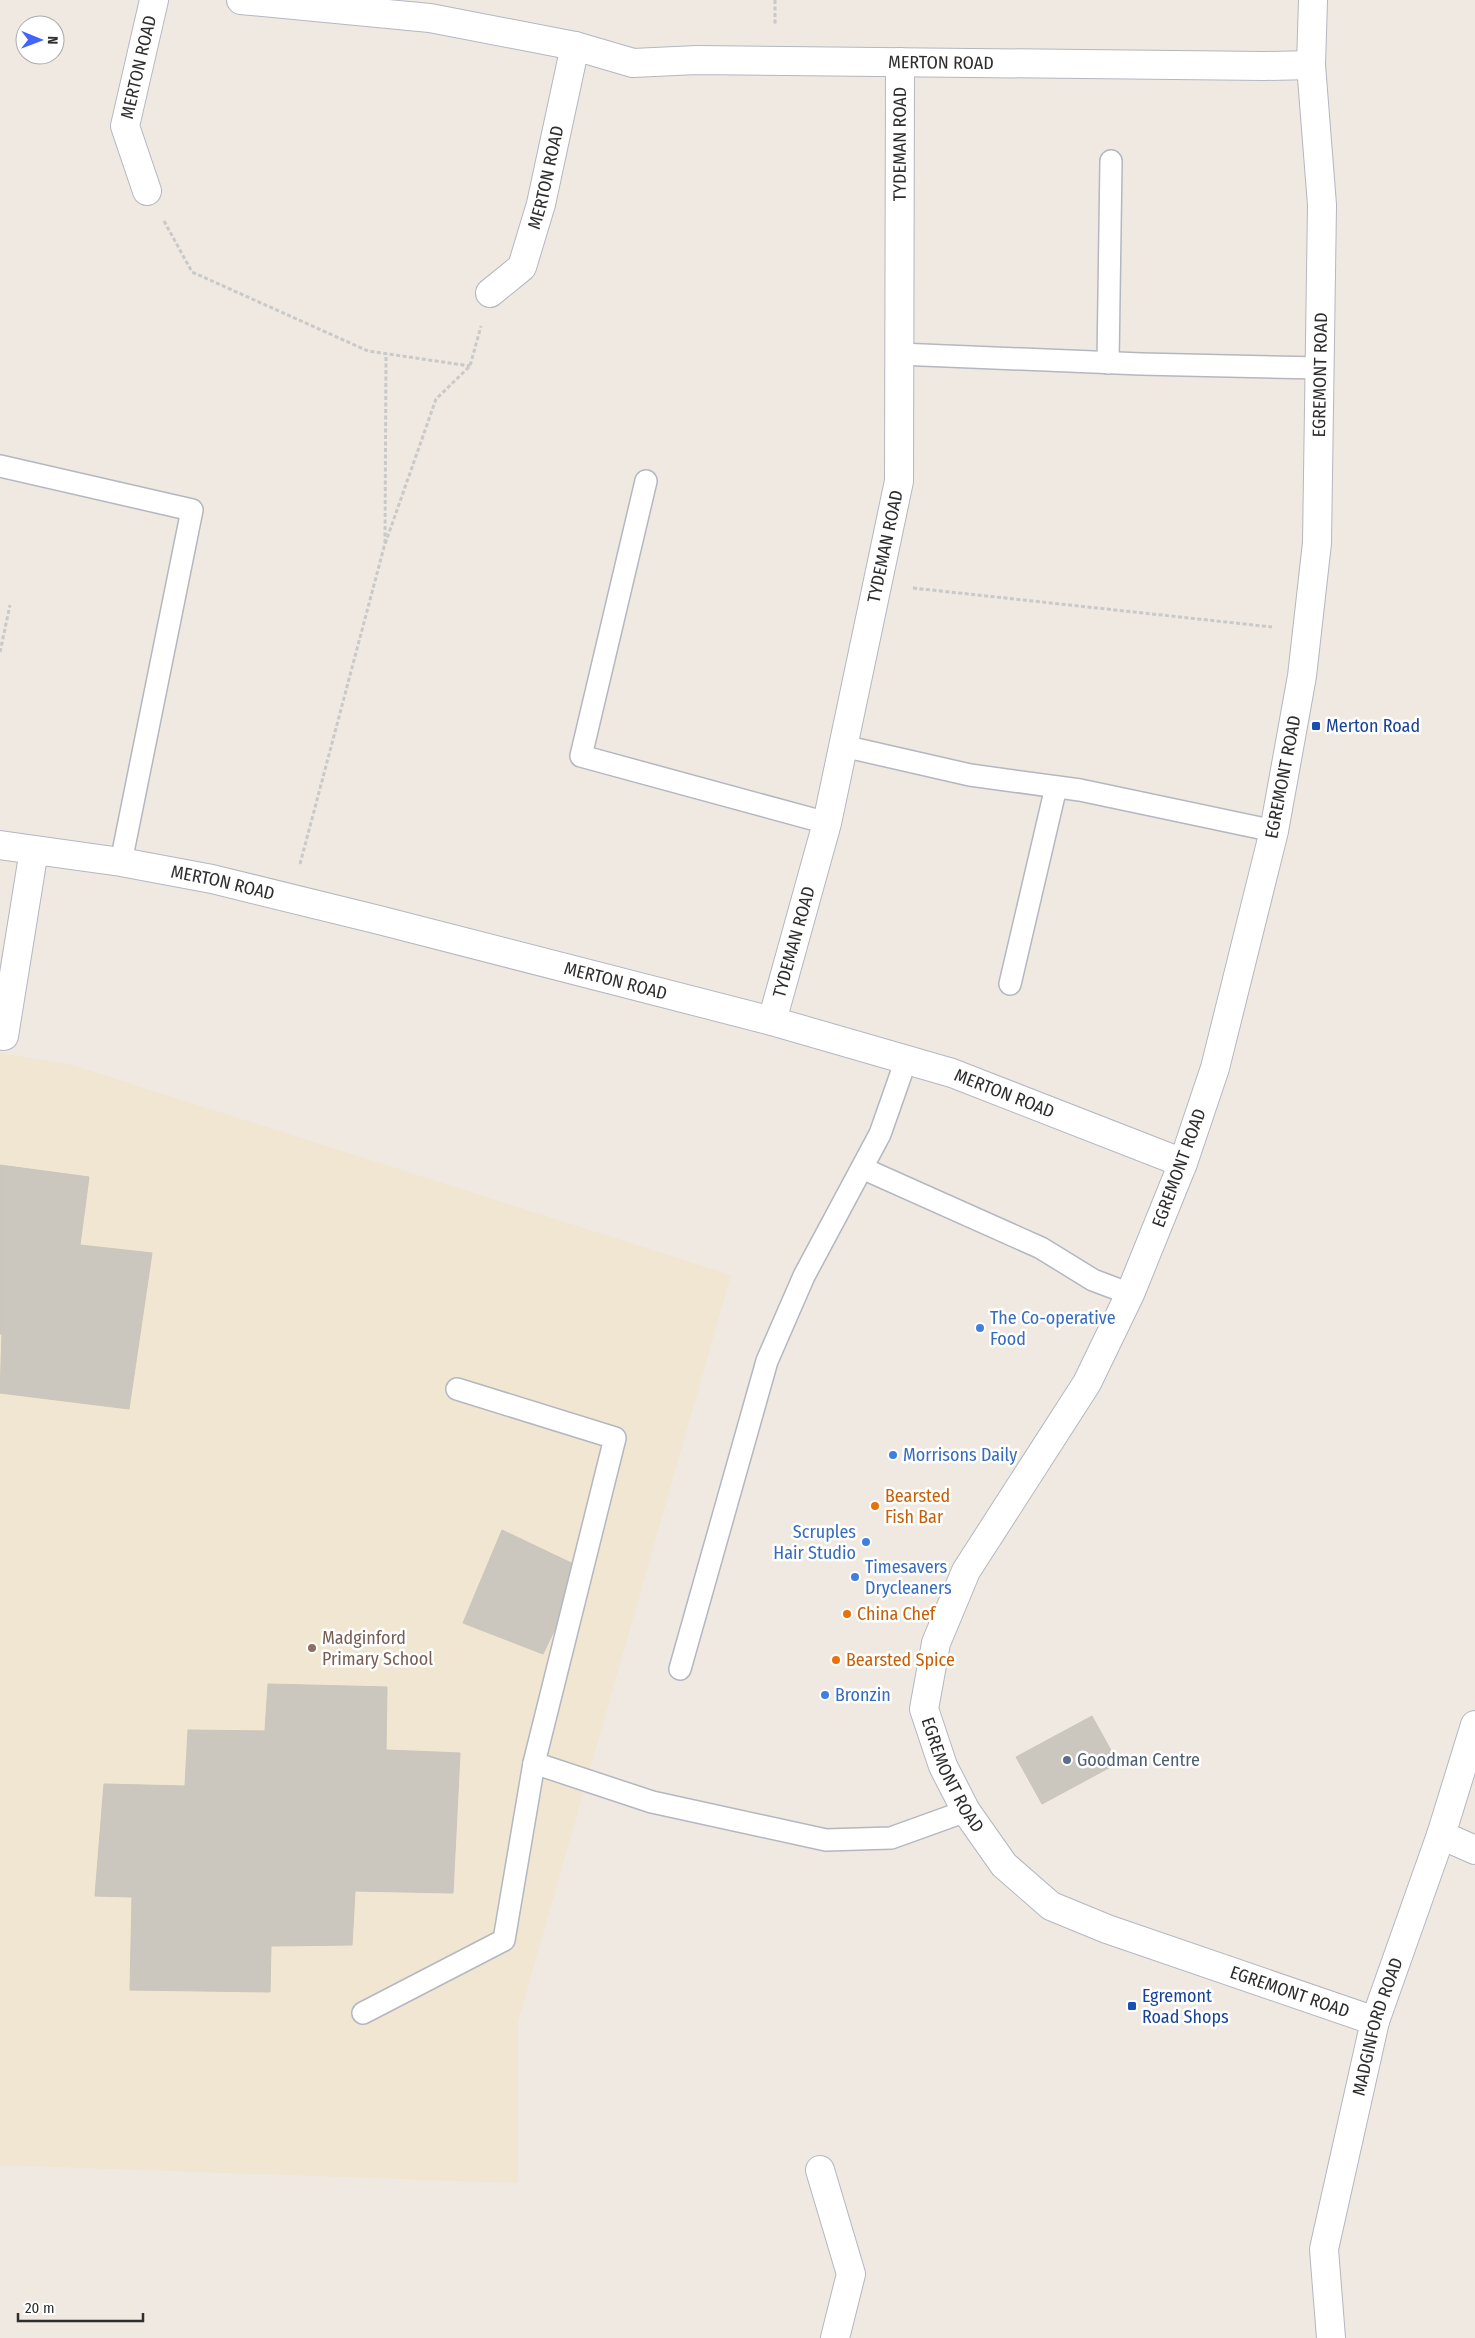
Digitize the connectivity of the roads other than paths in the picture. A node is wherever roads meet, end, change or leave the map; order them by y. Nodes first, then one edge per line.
1 (154, 0) edge
2 (241, 0) edge
3 (1313, 0) edge
4 (432, 9) edge
5 (575, 46) junction
6 (900, 62) junction
7 (1311, 64) junction
8 (1111, 161) dead end
9 (147, 191) road end
10 (490, 293) road end
11 (899, 354) junction
12 (1108, 363) junction
13 (1320, 368) junction
14 (0, 466) edge
15 (646, 481) dead end
16 (843, 746) junction
17 (1056, 786) junction
18 (827, 823) junction
19 (1274, 831) junction
20 (0, 845) edge
21 (34, 850) junction
22 (121, 862) junction
23 (1010, 984) dead end
24 (772, 1021) junction
25 (4, 1036) dead end
26 (906, 1060) junction
27 (1183, 1163) junction
28 (862, 1168) junction
29 (1130, 1294) junction
30 (457, 1389) dead end
31 (680, 1669) dead end
32 (1475, 1725) edge
33 (534, 1764) junction
34 (966, 1811) junction
35 (1441, 1834) junction
36 (1475, 1850) edge
37 (363, 2013) dead end
38 (1375, 2021) junction
39 (820, 2170) dead end
40 (835, 2338) edge
41 (1331, 2338) edge

1 - 9 street, MERTON ROAD
2 - 4 street, MERTON ROAD
3 - 7 street, EGREMONT ROAD
4 - 5 street, MERTON ROAD
5 - 6 street, MERTON ROAD
5 - 10 street, MERTON ROAD
6 - 7 street, MERTON ROAD
6 - 11 street, TYDEMAN ROAD
7 - 13 street, EGREMONT ROAD
8 - 12 lane
11 - 12 lane
11 - 16 street, TYDEMAN ROAD
12 - 13 lane
13 - 19 street, EGREMONT ROAD
14 - 22 lane
15 - 18 lane
16 - 17 lane
16 - 18 street, TYDEMAN ROAD
17 - 19 lane
17 - 23 lane
18 - 24 street, TYDEMAN ROAD
19 - 27 street, EGREMONT ROAD
20 - 21 street, MERTON ROAD
21 - 22 street, MERTON ROAD
21 - 25 street
22 - 24 street, MERTON ROAD
24 - 26 street, MERTON ROAD
26 - 27 street, MERTON ROAD
26 - 28 lane
27 - 29 street, EGREMONT ROAD
28 - 29 lane
28 - 31 lane
29 - 34 street, EGREMONT ROAD
30 - 33 lane
32 - 35 street, MADGINFORD ROAD
33 - 34 lane
33 - 37 lane
34 - 38 street, EGREMONT ROAD
35 - 36 street
35 - 38 street, MADGINFORD ROAD
38 - 41 street, MADGINFORD ROAD
39 - 40 street

